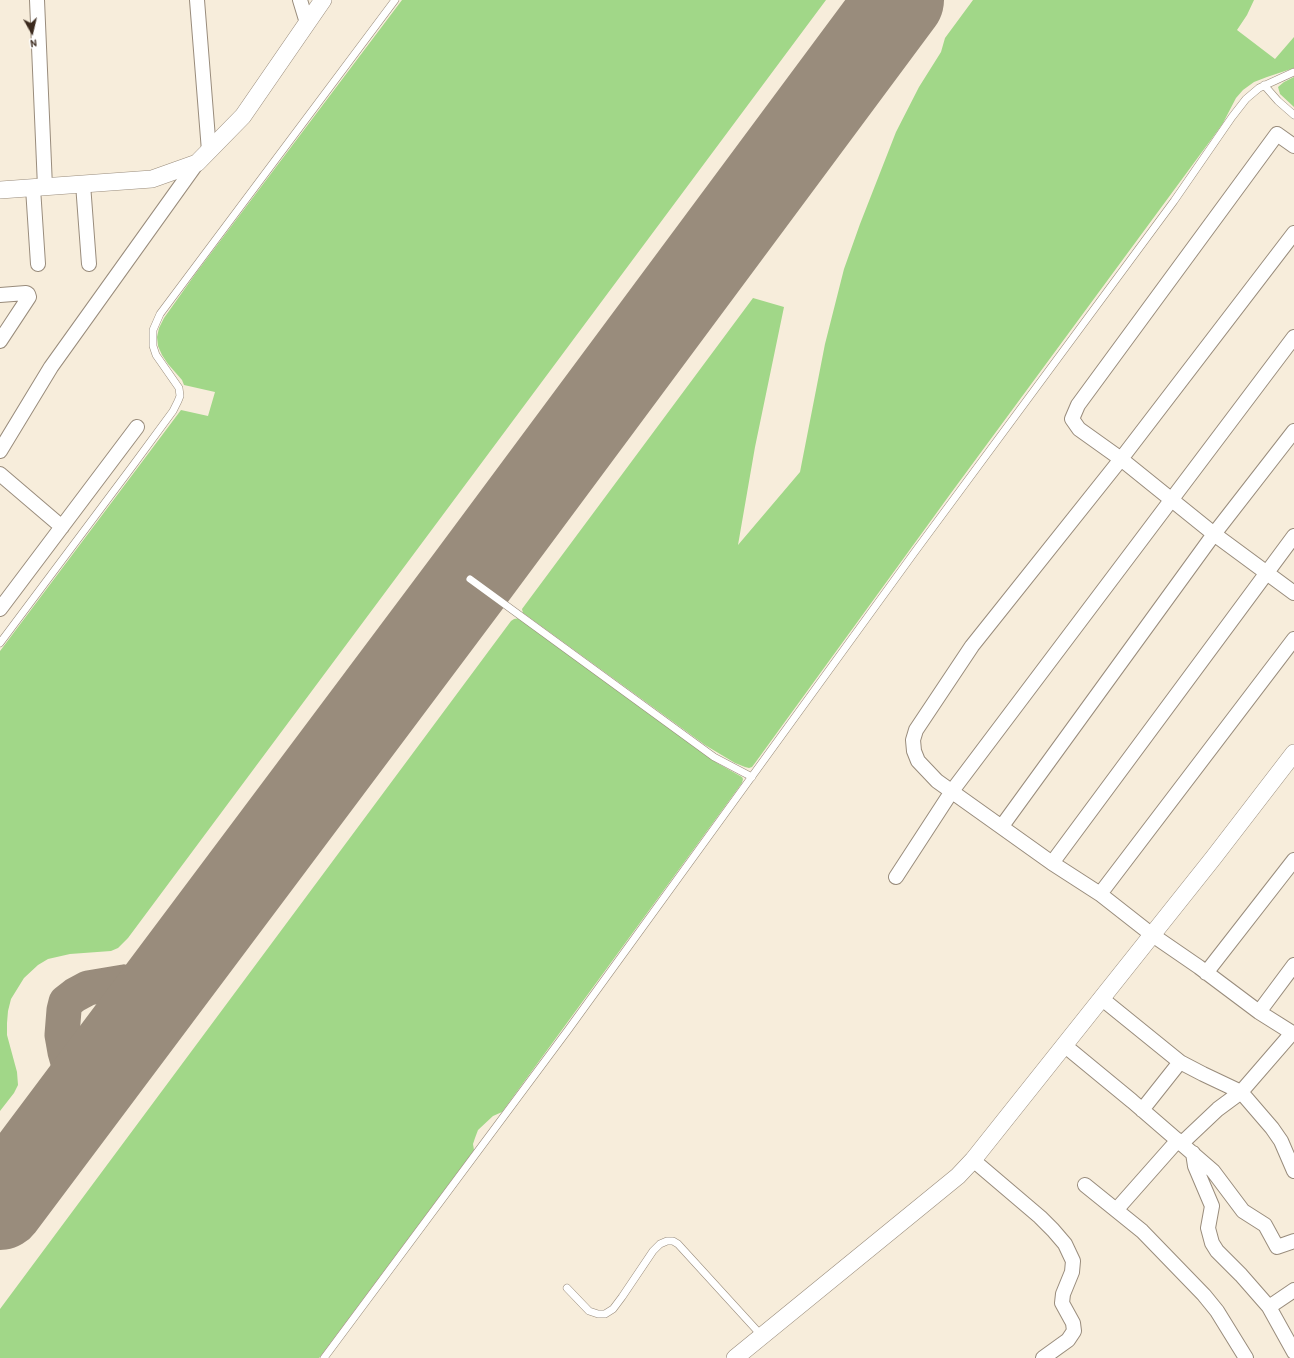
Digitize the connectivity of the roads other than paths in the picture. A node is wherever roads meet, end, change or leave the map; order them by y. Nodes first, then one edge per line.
1 (37, 0) edge
2 (197, 0) edge
3 (300, 0) edge
4 (323, 0) edge
5 (395, 0) edge
6 (307, 23) junction
7 (1294, 72) edge
8 (1264, 85) junction
9 (1294, 114) edge
10 (1294, 146) edge
11 (209, 151) junction
12 (197, 164) junction
13 (84, 184) junction
14 (39, 187) junction
15 (0, 190) edge
16 (1294, 233) edge
17 (38, 264) dead end
18 (89, 264) dead end
19 (0, 296) edge
20 (1294, 337) edge
21 (0, 341) edge
22 (137, 427) dead end
23 (1294, 431) edge
24 (0, 451) edge
25 (1120, 459) junction
26 (0, 474) edge
27 (1171, 501) junction
28 (62, 527) junction
29 (1214, 534) junction
30 (1294, 536) edge
31 (1266, 572) junction
32 (470, 579) dead end
33 (1294, 593) edge
34 (0, 609) edge
35 (1294, 639) edge
36 (0, 643) edge
37 (1294, 753) edge
38 (752, 777) junction
39 (952, 791) junction
40 (1002, 826) junction
41 (1294, 860) edge
42 (1052, 863) junction
43 (896, 877) dead end
44 (1100, 894) junction
45 (1151, 934) junction
46 (1294, 964) edge
47 (1206, 973) junction
48 (1101, 998) junction
49 (1259, 1012) junction
50 (1293, 1034) edge
51 (1064, 1045) junction
52 (1180, 1062) junction
53 (1241, 1092) junction
54 (1142, 1110) junction
55 (1180, 1142) junction
56 (1193, 1153) junction
57 (973, 1160) junction
58 (1294, 1171) edge
59 (1085, 1185) dead end
60 (1117, 1209) junction
61 (1294, 1241) edge
62 (567, 1288) dead end
63 (1294, 1290) edge
64 (1269, 1307) junction
65 (762, 1336) junction
66 (1294, 1352) edge
67 (324, 1358) edge
68 (735, 1358) edge
69 (1043, 1358) edge
70 (1246, 1358) edge

1 - 14 street
2 - 11 street
3 - 6 street
4 - 6 street
5 - 36 lane
6 - 11 street
7 - 8 lane
8 - 9 lane
8 - 38 lane
10 - 25 street
11 - 12 street
12 - 13 street
12 - 24 street
13 - 14 street
13 - 18 street
14 - 15 street
14 - 17 street
16 - 25 street
19 - 21 street
20 - 27 street
22 - 28 street
23 - 29 street
25 - 27 street
25 - 39 street
26 - 28 street
27 - 29 street
27 - 39 street
28 - 34 street
29 - 31 street
29 - 40 street
30 - 31 street
31 - 33 street
31 - 42 street
32 - 38 lane
35 - 44 street
37 - 45 street
38 - 67 lane
39 - 40 street
39 - 43 street
40 - 42 street
41 - 47 street
42 - 44 street
44 - 45 street
45 - 47 street
45 - 48 street
46 - 49 street
47 - 49 street
48 - 51 street
48 - 52 street
49 - 50 street
50 - 53 street
51 - 54 street
51 - 57 street
52 - 53 street
52 - 54 street
53 - 55 street
53 - 58 street
54 - 55 street
55 - 56 street
55 - 60 street
56 - 61 street
56 - 64 street
57 - 65 street
57 - 69 street
59 - 60 street
60 - 70 street
62 - 65 lane
63 - 64 street
64 - 66 street
65 - 68 street

